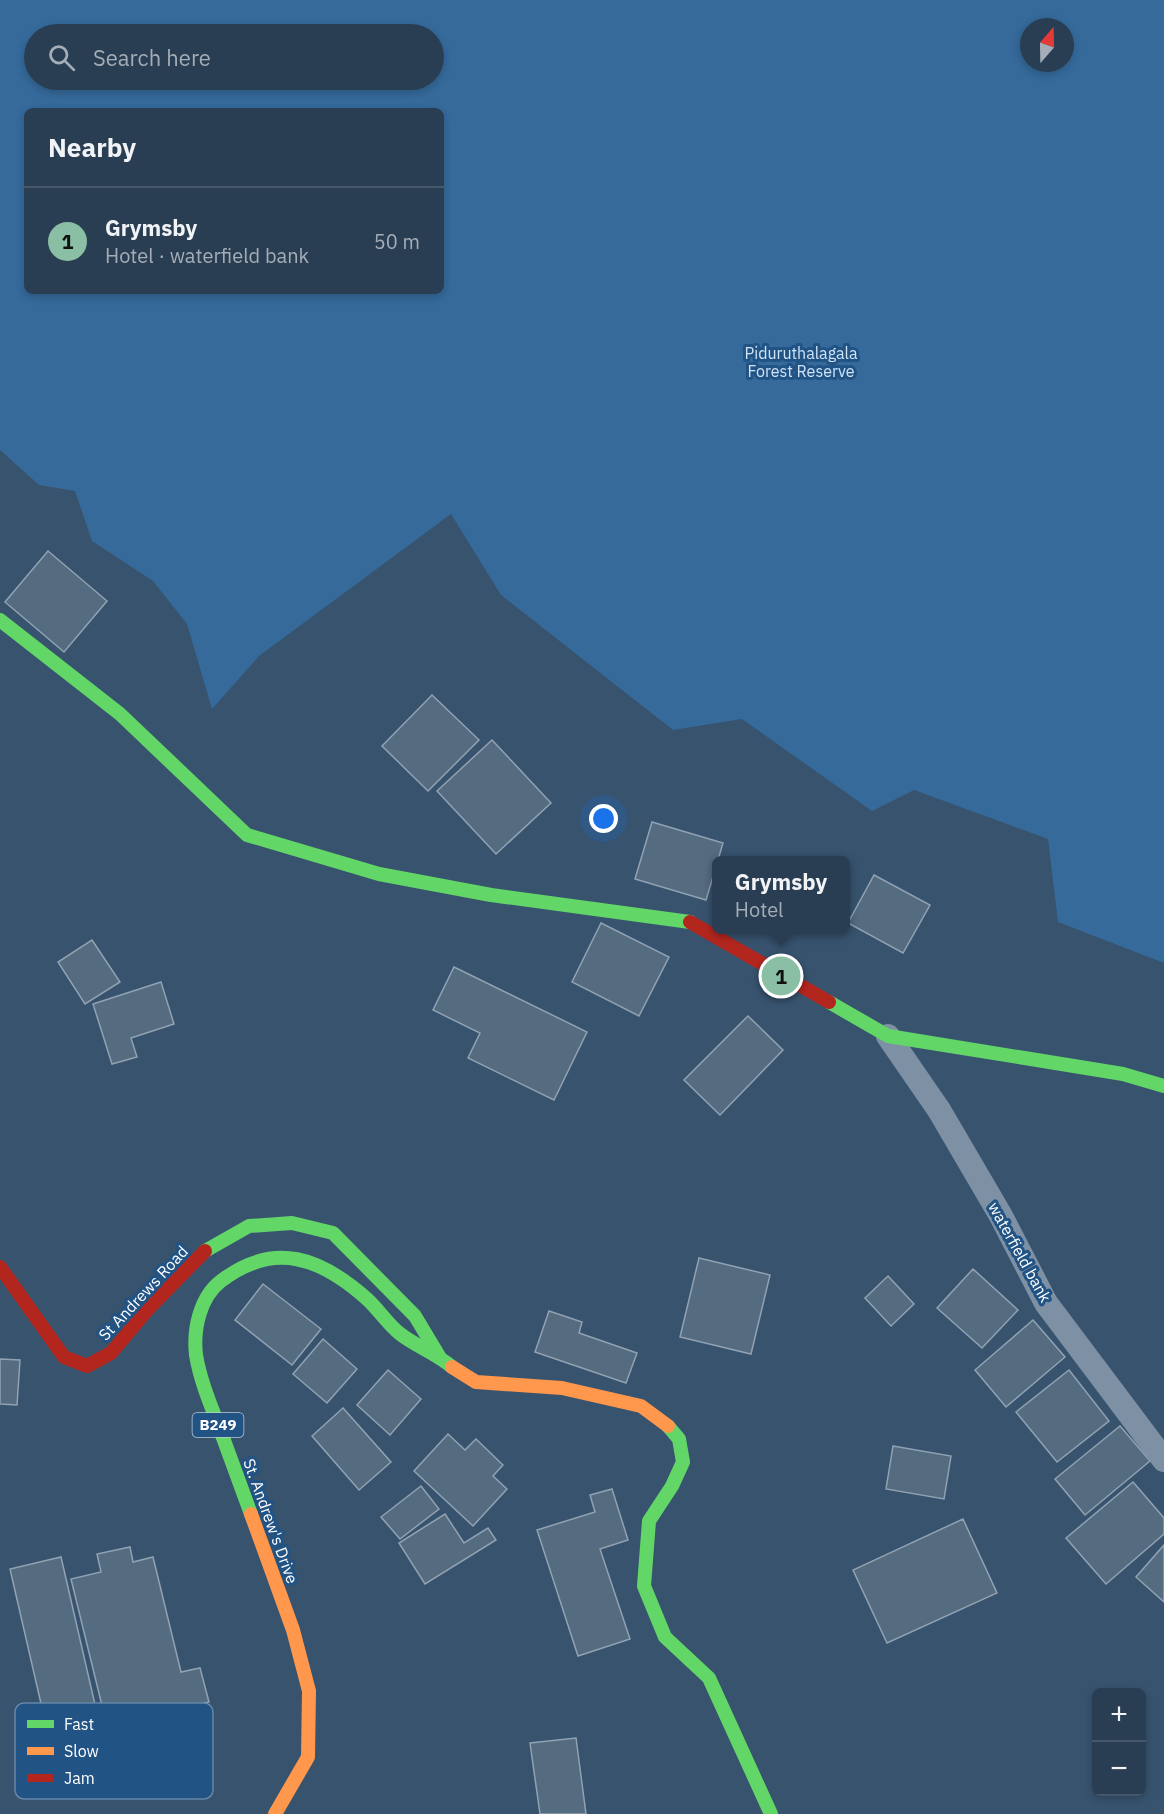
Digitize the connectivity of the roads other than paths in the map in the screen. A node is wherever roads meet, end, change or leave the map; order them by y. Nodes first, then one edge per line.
1 (0, 620) edge
2 (888, 1036) junction
3 (1164, 1086) edge
4 (0, 1267) edge
5 (439, 1356) junction
6 (1164, 1460) edge
7 (275, 1814) edge
8 (771, 1814) edge

1 - 2 street
2 - 3 street
2 - 6 street, waterfield bank
4 - 5 street, St Andrews Road
5 - 7 street, St. Andrew's Drive / B249
5 - 8 street, St. Andrew's Drive / B249

